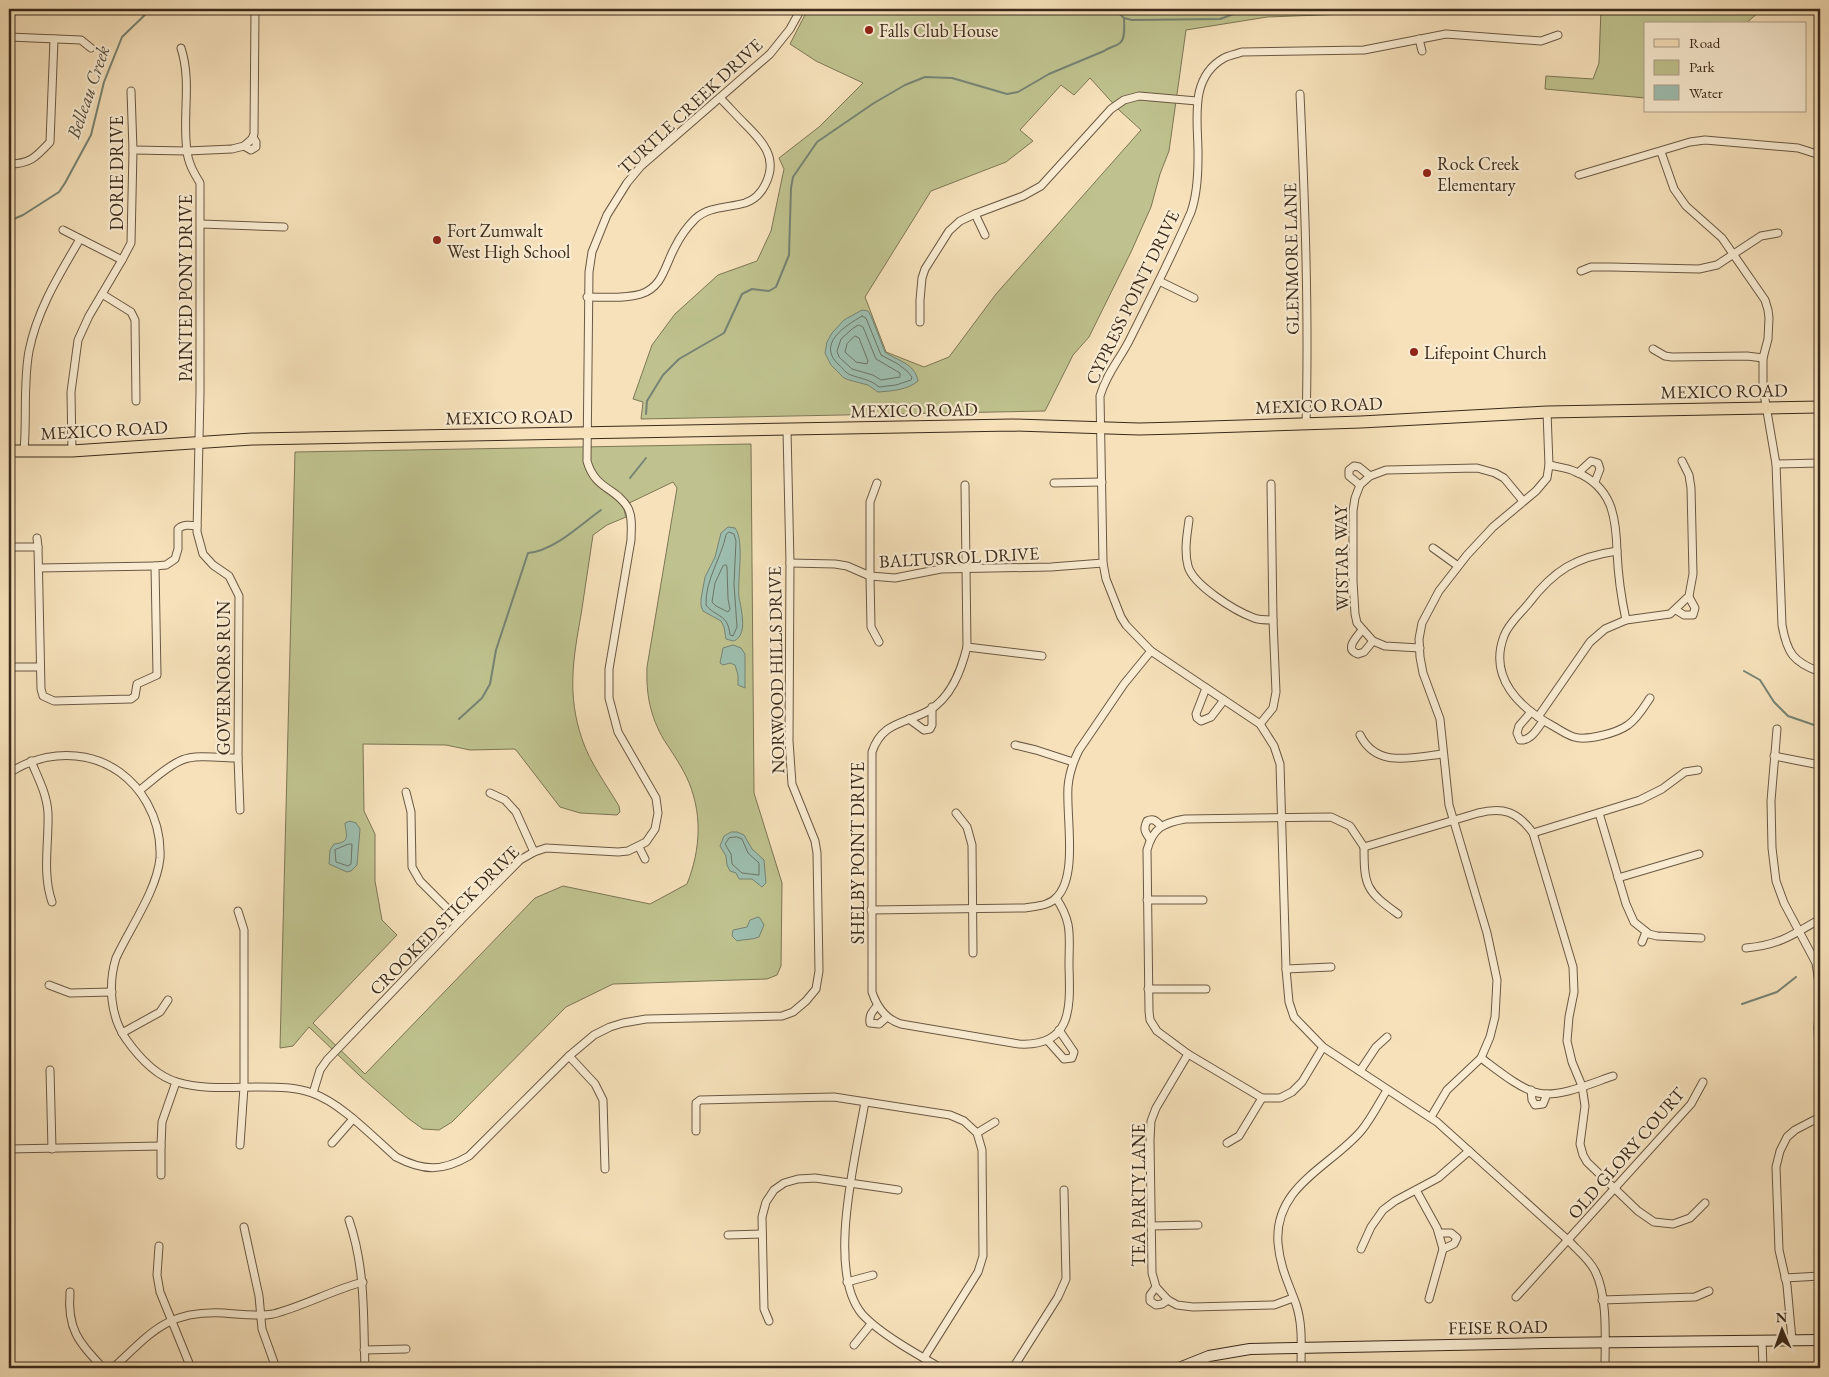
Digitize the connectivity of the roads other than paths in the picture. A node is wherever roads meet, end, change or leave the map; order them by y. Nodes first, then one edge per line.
1 (255, 9) edge
2 (801, 9) edge
3 (1558, 35) dead end
4 (9, 37) edge
5 (54, 38) junction
6 (1419, 39) junction
7 (91, 48) dead end
8 (181, 48) dead end
9 (1422, 51) dead end
10 (131, 91) dead end
11 (1300, 94) dead end
12 (720, 98) junction
13 (1197, 101) junction
14 (133, 150) junction
15 (187, 151) junction
16 (1661, 152) junction
17 (1820, 155) edge
18 (9, 164) edge
19 (1579, 175) dead end
20 (974, 214) junction
21 (200, 224) junction
22 (284, 227) dead end
23 (63, 230) dead end
24 (1778, 233) dead end
25 (984, 235) dead end
26 (80, 239) junction
27 (1735, 254) junction
28 (122, 260) junction
29 (1581, 271) dead end
30 (1159, 281) junction
31 (102, 294) junction
32 (587, 297) junction
33 (1194, 298) dead end
34 (920, 322) dead end
35 (1653, 349) dead end
36 (1763, 358) junction
37 (136, 401) dead end
38 (1820, 407) edge
39 (1765, 408) junction
40 (1547, 412) junction
41 (1306, 424) junction
42 (1100, 428) junction
43 (787, 430) junction
44 (586, 434) junction
45 (199, 442) junction
46 (72, 450) junction
47 (9, 451) edge
48 (24, 451) junction
49 (1682, 461) dead end
50 (1820, 463) edge
51 (1776, 464) junction
52 (1549, 465) junction
53 (1578, 473) junction
54 (1370, 476) junction
55 (1102, 482) junction
56 (1594, 482) junction
57 (1054, 483) dead end
58 (877, 484) dead end
59 (1271, 484) dead end
60 (965, 485) dead end
61 (1360, 485) junction
62 (1524, 501) junction
63 (1189, 520) dead end
64 (197, 526) junction
65 (37, 538) dead end
66 (9, 547) edge
67 (38, 547) junction
68 (1433, 548) dead end
69 (1617, 551) junction
70 (1103, 563) junction
71 (790, 564) junction
72 (155, 566) junction
73 (1458, 566) junction
74 (39, 568) junction
75 (966, 570) junction
76 (870, 576) junction
77 (1689, 597) junction
78 (1676, 610) junction
79 (1273, 620) junction
80 (1626, 620) junction
81 (1362, 630) junction
82 (1373, 641) junction
83 (879, 642) dead end
84 (967, 647) junction
85 (1420, 648) junction
86 (1151, 651) junction
87 (1042, 656) dead end
88 (40, 666) junction
89 (9, 667) edge
90 (1820, 672) edge
91 (1206, 688) junction
92 (1650, 698) dead end
93 (1224, 700) junction
94 (932, 707) junction
95 (1531, 712) junction
96 (909, 718) junction
97 (1540, 719) junction
98 (1260, 724) junction
99 (1777, 729) dead end
100 (1360, 735) dead end
101 (1015, 745) dead end
102 (1443, 754) junction
103 (1774, 756) junction
104 (238, 758) junction
105 (31, 761) junction
106 (1073, 762) junction
107 (1820, 765) edge
108 (1698, 770) dead end
109 (9, 773) edge
110 (140, 790) junction
111 (406, 792) dead end
112 (490, 793) dead end
113 (240, 810) dead end
114 (956, 812) dead end
115 (1599, 813) junction
116 (1283, 817) junction
117 (1453, 821) junction
118 (1161, 826) junction
119 (1533, 832) junction
120 (1150, 839) junction
121 (638, 847) junction
122 (1364, 847) junction
123 (534, 852) junction
124 (1699, 854) dead end
125 (645, 859) dead end
126 (1618, 878) junction
127 (1056, 898) junction
128 (1147, 900) junction
129 (1203, 900) dead end
130 (52, 902) dead end
131 (871, 910) junction
132 (971, 910) junction
133 (238, 911) dead end
134 (1398, 914) dead end
135 (1820, 919) edge
136 (460, 921) junction
137 (1799, 931) junction
138 (1646, 932) junction
139 (1701, 938) dead end
140 (1642, 942) dead end
141 (1746, 948) dead end
142 (972, 953) dead end
143 (1331, 967) dead end
144 (1286, 969) junction
145 (49, 985) dead end
146 (1148, 989) junction
147 (1206, 989) dead end
148 (1820, 990) edge
149 (112, 992) junction
150 (168, 1000) dead end
151 (1820, 1004) edge
152 (877, 1006) junction
153 (888, 1017) junction
154 (1058, 1030) junction
155 (122, 1034) junction
156 (1387, 1036) dead end
157 (1048, 1041) junction
158 (1323, 1047) junction
159 (1188, 1054) junction
160 (569, 1056) junction
161 (1481, 1058) junction
162 (1819, 1059) edge
163 (50, 1070) dead end
164 (1360, 1071) junction
165 (1820, 1074) edge
166 (1613, 1076) dead end
167 (176, 1082) junction
168 (1703, 1082) dead end
169 (1582, 1086) junction
170 (244, 1087) junction
171 (1387, 1090) junction
172 (1531, 1090) junction
173 (313, 1093) junction
174 (1547, 1094) junction
175 (1262, 1098) junction
176 (865, 1102) junction
177 (1430, 1117) junction
178 (1820, 1118) edge
179 (353, 1119) junction
180 (995, 1122) dead end
181 (696, 1131) dead end
182 (978, 1133) junction
183 (332, 1143) dead end
184 (1227, 1143) dead end
185 (240, 1145) dead end
186 (160, 1146) junction
187 (9, 1149) edge
188 (52, 1149) junction
189 (1469, 1151) junction
190 (605, 1170) dead end
191 (161, 1176) dead end
192 (852, 1183) junction
193 (1615, 1189) junction
194 (898, 1190) dead end
195 (1064, 1190) dead end
196 (1416, 1190) junction
197 (1705, 1203) dead end
198 (349, 1220) dead end
199 (1198, 1225) dead end
200 (244, 1226) dead end
201 (1151, 1226) junction
202 (1438, 1232) junction
203 (762, 1234) junction
204 (728, 1235) dead end
205 (1569, 1241) junction
206 (159, 1246) dead end
207 (1361, 1249) dead end
208 (1443, 1249) junction
209 (873, 1275) dead end
210 (1820, 1276) edge
211 (1785, 1278) junction
212 (363, 1282) junction
213 (847, 1282) junction
214 (1156, 1287) junction
215 (1709, 1291) dead end
216 (70, 1292) dead end
217 (1516, 1297) dead end
218 (1293, 1298) junction
219 (1429, 1299) dead end
220 (1168, 1300) junction
221 (1602, 1300) junction
222 (261, 1315) junction
223 (171, 1320) junction
224 (769, 1322) dead end
225 (871, 1324) junction
226 (1762, 1340) junction
227 (1792, 1340) junction
228 (1820, 1340) edge
229 (1604, 1342) junction
230 (854, 1345) dead end
231 (1301, 1347) junction
232 (406, 1349) dead end
233 (364, 1350) junction
234 (924, 1358) junction
235 (103, 1368) edge
236 (113, 1368) edge
237 (191, 1368) edge
238 (276, 1368) edge
239 (365, 1368) edge
240 (941, 1368) edge
241 (1013, 1368) edge
242 (1179, 1368) edge
243 (1301, 1368) edge
244 (1605, 1368) edge
245 (1763, 1368) edge

1 - 15 street
2 - 12 street, TURTLE CREEK DRIVE
3 - 6 street, CYPRESS POINT DRIVE
4 - 5 street
5 - 7 street
5 - 18 street
6 - 9 street
6 - 13 street, CYPRESS POINT DRIVE
8 - 15 street, PAINTED PONY DRIVE
10 - 14 street, DORIE DRIVE
11 - 41 street, GLENMORE LANE
12 - 32 street, TURTLE CREEK DRIVE
12 - 32 street
13 - 20 street
13 - 30 street, CYPRESS POINT DRIVE
14 - 15 street
14 - 28 street, DORIE DRIVE
15 - 21 street, PAINTED PONY DRIVE
16 - 17 street
16 - 19 street
16 - 27 street
20 - 25 street
20 - 34 street
21 - 22 street
21 - 45 street, PAINTED PONY DRIVE
23 - 26 street
24 - 27 street
26 - 28 street
26 - 48 street
27 - 29 street
27 - 36 street
28 - 31 street, DORIE DRIVE
30 - 33 street
30 - 42 street, CYPRESS POINT DRIVE
31 - 37 street
31 - 46 street, DORIE DRIVE
32 - 44 street, TURTLE CREEK DRIVE
35 - 36 street
36 - 39 street
38 - 39 main road, MEXICO ROAD
39 - 40 main road, MEXICO ROAD
39 - 51 street
40 - 41 main road, MEXICO ROAD
40 - 52 street
41 - 42 main road, MEXICO ROAD
42 - 43 main road, MEXICO ROAD
42 - 55 street, CYPRESS POINT DRIVE
43 - 44 main road, MEXICO ROAD
43 - 71 street, NORWOOD HILLS DRIVE
44 - 45 main road, MEXICO ROAD
44 - 121 street
45 - 46 main road, MEXICO ROAD
45 - 64 street, GOVERNORS RUN
46 - 48 main road, MEXICO ROAD
47 - 48 main road, MEXICO ROAD
49 - 77 street
50 - 51 street
51 - 90 street
52 - 53 street
52 - 62 street
53 - 56 street
53 - 56 street
54 - 61 street, WISTAR WAY
54 - 61 street, WISTAR WAY
54 - 62 street, WISTAR WAY
55 - 57 street
55 - 70 street, CYPRESS POINT DRIVE
56 - 69 street
58 - 76 street
59 - 79 street
60 - 75 street, SHELBY POINT DRIVE
61 - 81 street, WISTAR WAY
62 - 73 street
63 - 79 street
64 - 72 street
64 - 104 street, GOVERNORS RUN
65 - 67 street
66 - 67 street
67 - 74 street
68 - 73 street
69 - 80 street
69 - 95 street
70 - 75 street, BALTUSROL DRIVE
70 - 86 street, CYPRESS POINT DRIVE
71 - 76 street, BALTUSROL DRIVE
71 - 160 street, NORWOOD HILLS DRIVE
72 - 74 street
72 - 88 street
73 - 85 street
74 - 88 street
75 - 76 street, BALTUSROL DRIVE
75 - 84 street, SHELBY POINT DRIVE
76 - 83 street
77 - 78 street
77 - 78 street
78 - 80 street
79 - 98 street
80 - 97 street
81 - 82 street, WISTAR WAY
81 - 82 street, WISTAR WAY
82 - 85 street
84 - 87 street
84 - 94 street, SHELBY POINT DRIVE
85 - 102 street
86 - 91 street, CYPRESS POINT DRIVE
86 - 106 street
88 - 89 street
91 - 93 street, CYPRESS POINT DRIVE
91 - 93 street
92 - 97 street
93 - 98 street, CYPRESS POINT DRIVE
94 - 96 street, SHELBY POINT DRIVE
94 - 96 street
95 - 97 street
95 - 97 street
96 - 131 street, SHELBY POINT DRIVE
98 - 116 street
99 - 103 street
100 - 102 street
101 - 106 street
102 - 117 street
103 - 107 street
103 - 137 street
104 - 110 street
104 - 113 street, GOVERNORS RUN
105 - 109 street, NORWOOD HILLS DRIVE
105 - 110 street, NORWOOD HILLS DRIVE
105 - 130 street
106 - 127 street
108 - 115 street
110 - 149 street, NORWOOD HILLS DRIVE
111 - 136 street
112 - 123 street
114 - 132 street
115 - 119 street
115 - 126 street
116 - 118 street
116 - 122 street
116 - 144 street
117 - 119 street
117 - 122 street
117 - 161 street
118 - 120 street
118 - 120 street
119 - 169 street
120 - 128 street
121 - 123 street, CROOKED STICK DRIVE
121 - 125 street
122 - 134 street
123 - 136 street, CROOKED STICK DRIVE
124 - 126 street
126 - 138 street
127 - 132 street
127 - 154 street
128 - 129 street
128 - 146 street
131 - 132 street
131 - 152 street, SHELBY POINT DRIVE
132 - 142 street
133 - 170 street
135 - 137 street
136 - 173 street, CROOKED STICK DRIVE
137 - 141 street
137 - 148 street
138 - 139 street
138 - 140 street
143 - 144 street
144 - 158 street
145 - 149 street
146 - 147 street
146 - 159 street
149 - 155 street, NORWOOD HILLS DRIVE
150 - 155 street
151 - 162 street
152 - 153 street, SHELBY POINT DRIVE
152 - 153 street, SHELBY POINT DRIVE
153 - 157 street, SHELBY POINT DRIVE
154 - 157 street
154 - 157 street
155 - 167 street, NORWOOD HILLS DRIVE
156 - 164 street
158 - 164 street
158 - 175 street
159 - 175 street
159 - 201 street, TEA PARTY LANE
160 - 179 street, NORWOOD HILLS DRIVE
160 - 190 street
161 - 172 street
161 - 177 street
162 - 165 street
163 - 188 street
164 - 171 street
166 - 169 street
167 - 170 street, NORWOOD HILLS DRIVE
167 - 186 street
168 - 193 street, OLD GLORY COURT
169 - 174 street
169 - 193 street
170 - 173 street, NORWOOD HILLS DRIVE
170 - 185 street
171 - 177 street
171 - 218 street
172 - 174 street
172 - 174 street
173 - 179 street, NORWOOD HILLS DRIVE
175 - 184 street
176 - 181 street
176 - 182 street
176 - 192 street
177 - 189 street
178 - 211 street
179 - 183 street
180 - 182 street
182 - 234 street
186 - 188 street
186 - 191 street
187 - 188 street
189 - 196 street
189 - 205 street
192 - 194 street
192 - 203 street
192 - 213 street
193 - 197 street
193 - 205 street, OLD GLORY COURT
195 - 241 street
196 - 202 street
196 - 207 street
198 - 212 street
199 - 201 street
200 - 222 street
201 - 214 street, TEA PARTY LANE
202 - 208 street
202 - 208 street
203 - 204 street
203 - 224 street
205 - 217 street, OLD GLORY COURT
205 - 221 street
206 - 223 street
208 - 219 street
209 - 213 street
210 - 211 street
211 - 227 street
212 - 222 street
212 - 233 street
213 - 225 street
214 - 220 street, TEA PARTY LANE
214 - 220 street, TEA PARTY LANE
215 - 221 street
216 - 235 street
218 - 220 street, TEA PARTY LANE
218 - 231 street
221 - 229 street
222 - 223 street
222 - 238 street
223 - 236 street
223 - 237 street
225 - 230 street
225 - 234 street
226 - 227 main road, FEISE ROAD
226 - 229 main road, FEISE ROAD
226 - 245 street
227 - 228 main road, FEISE ROAD
229 - 231 main road, FEISE ROAD
229 - 244 street
231 - 242 main road, FEISE ROAD
231 - 243 street
232 - 233 street
233 - 239 street
234 - 240 street

